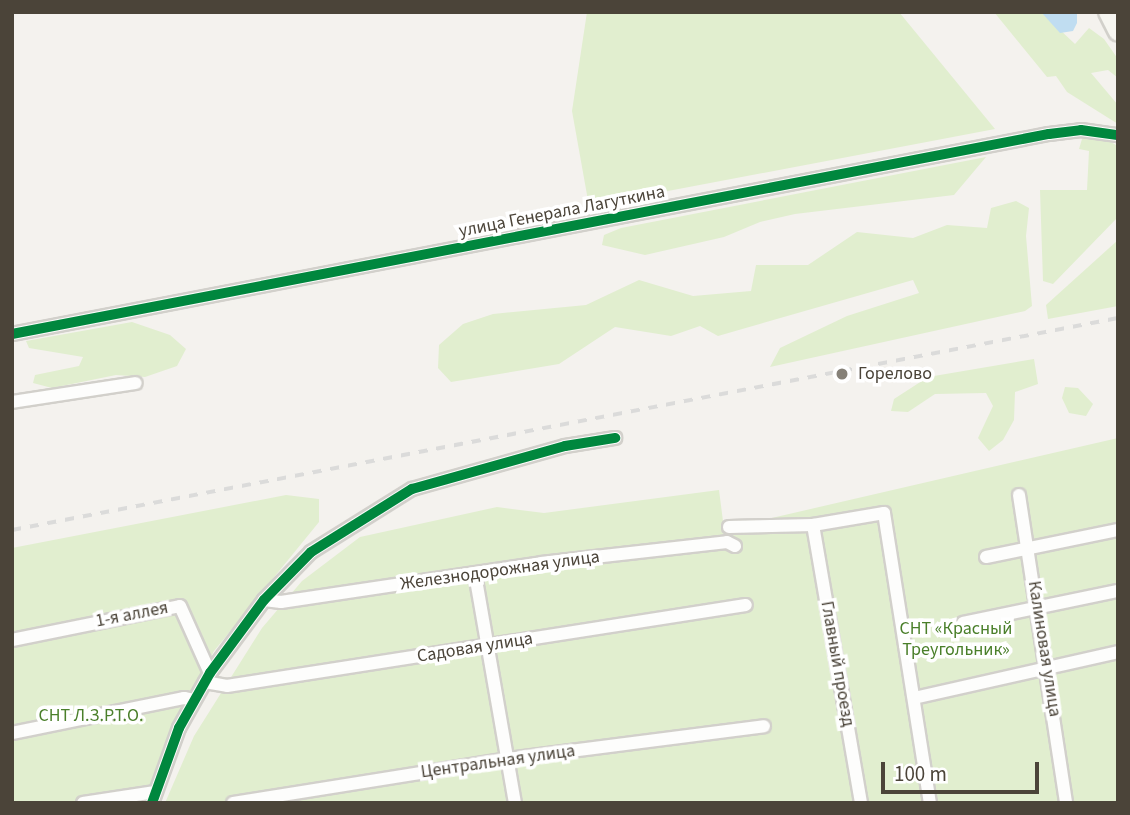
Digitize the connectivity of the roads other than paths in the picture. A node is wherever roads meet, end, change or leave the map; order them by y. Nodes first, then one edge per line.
1 (1108, 12) edge
2 (1118, 32) edge
3 (1118, 135) edge
4 (12, 334) edge
5 (136, 383) dead end
6 (12, 402) edge
7 (615, 438) dead end
8 (1019, 495) dead end
9 (813, 525) junction
10 (729, 527) dead end
11 (1118, 530) edge
12 (735, 546) dead end
13 (1028, 549) junction
14 (986, 557) dead end
15 (475, 574) junction
16 (1118, 591) edge
17 (264, 600) junction
18 (746, 605) dead end
19 (1037, 609) junction
20 (963, 623) dead end
21 (12, 640) edge
22 (488, 647) junction
23 (1118, 652) edge
24 (1048, 667) junction
25 (207, 677) junction
26 (914, 698) junction
27 (194, 700) junction
28 (764, 726) dead end
29 (12, 733) edge
30 (508, 759) junction
31 (154, 798) edge
32 (83, 803) edge
33 (233, 803) edge
34 (515, 803) edge
35 (861, 803) edge
36 (930, 803) edge
37 (1066, 803) edge

1 - 2 main road
3 - 4 street, улица Генерала Лагуткина
5 - 6 street
7 - 17 street
8 - 13 street, Калиновая улица
9 - 10 street
9 - 26 street
9 - 35 street, Главный проезд
11 - 13 street
12 - 15 street, Железнодорожная улица
13 - 14 street
13 - 19 street, Калиновая улица
15 - 17 street, Железнодорожная улица
15 - 22 street
16 - 19 street
17 - 25 street
18 - 22 street, Садовая улица
19 - 20 street
19 - 24 street, Калиновая улица
21 - 25 street, 1-я аллея
22 - 25 street, Садовая улица
22 - 30 street
23 - 24 street
24 - 26 street
24 - 37 street, Калиновая улица
25 - 27 street
26 - 36 street
27 - 29 street
27 - 31 street
28 - 30 street, Центральная улица
30 - 33 street, Центральная улица
30 - 34 street
31 - 32 street

